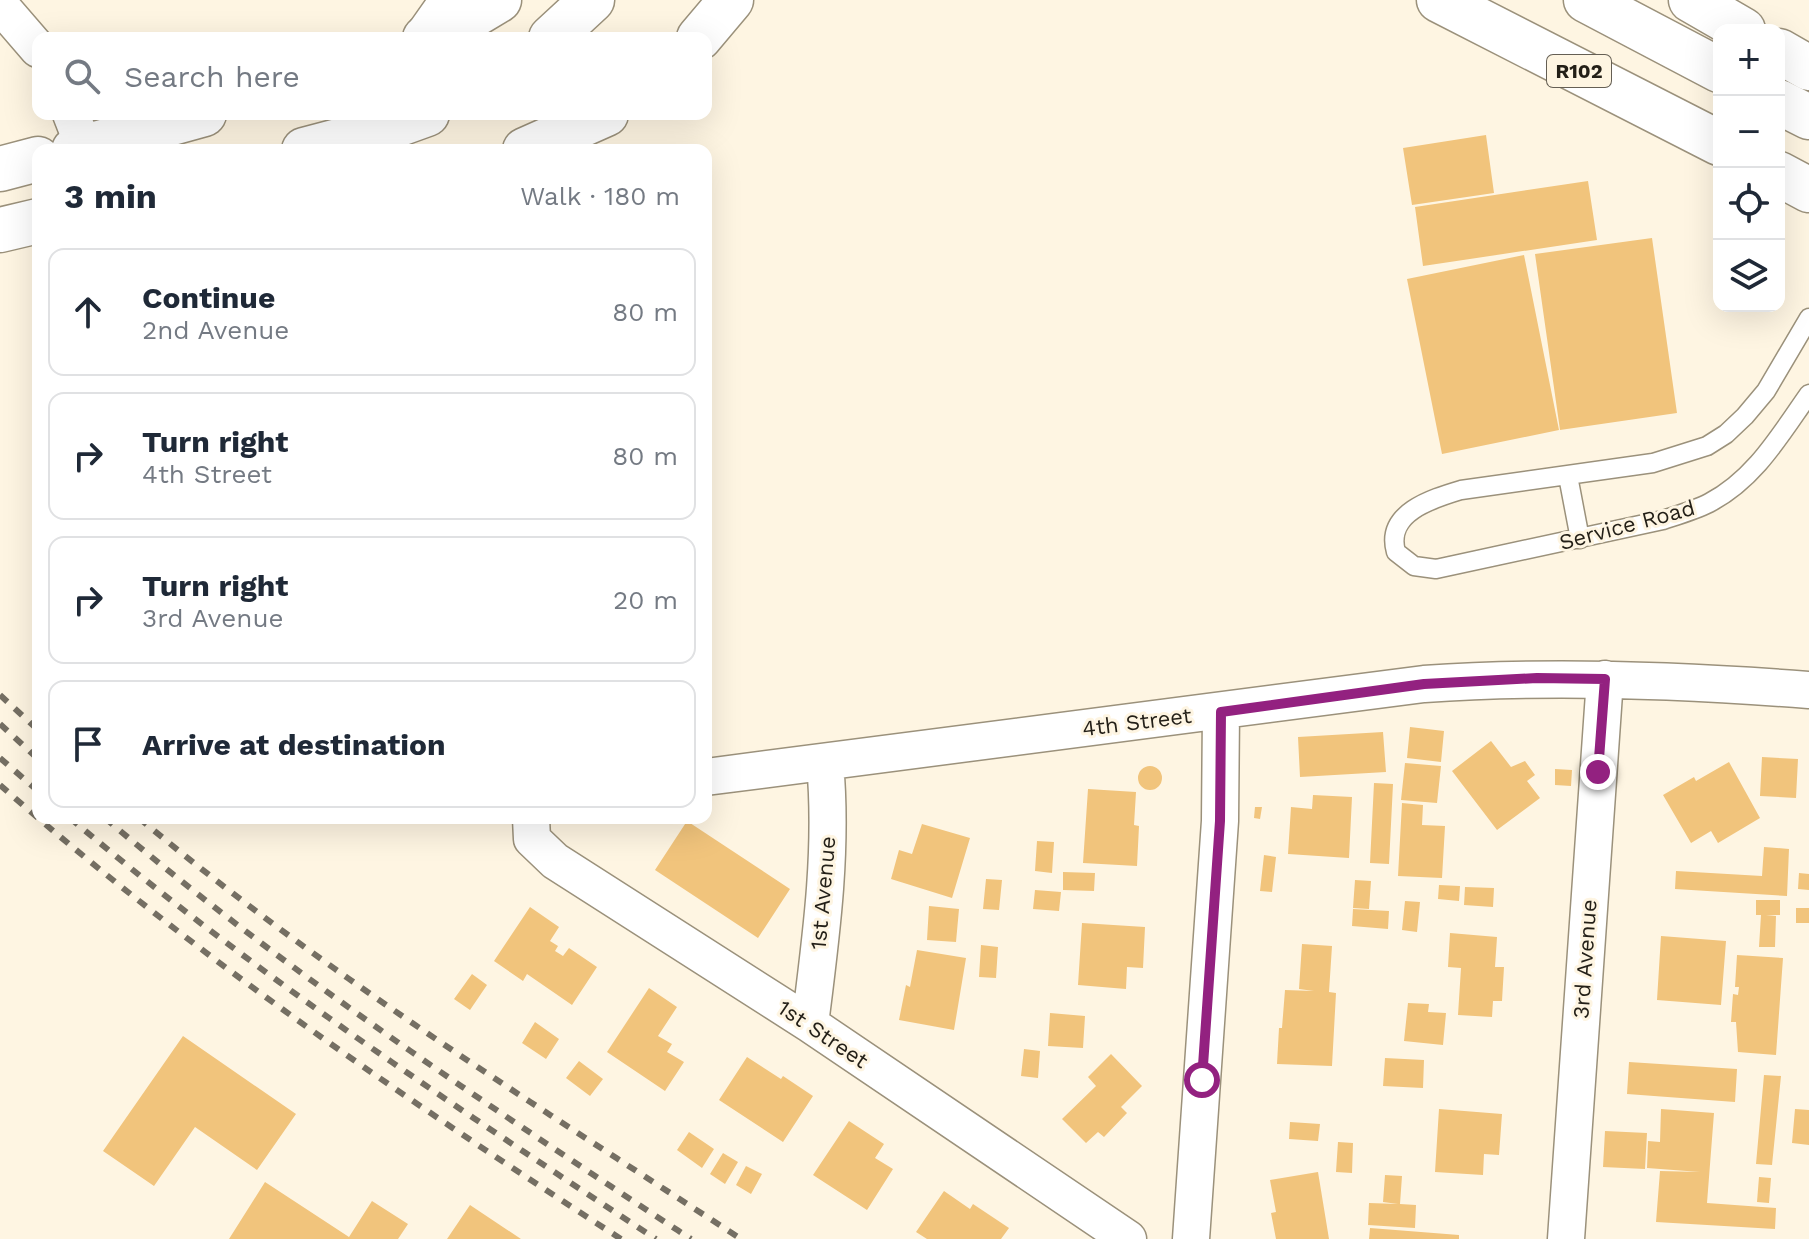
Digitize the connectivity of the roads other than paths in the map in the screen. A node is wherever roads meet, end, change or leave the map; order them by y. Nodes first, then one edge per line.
1 (592, 0) edge
2 (731, 0) edge
3 (1439, 0) edge
4 (1586, 0) edge
5 (1691, 0) edge
6 (476, 4) edge
7 (0, 5) edge
8 (1733, 24) edge
9 (435, 32) edge
10 (557, 32) edge
11 (704, 32) edge
12 (32, 42) edge
13 (1785, 54) edge
14 (1713, 67) edge
15 (1809, 68) edge
16 (1785, 105) edge
17 (1809, 117) edge
18 (175, 120) edge
19 (410, 120) edge
20 (592, 120) edge
21 (79, 140) edge
22 (1713, 140) edge
23 (327, 144) edge
24 (538, 144) edge
25 (32, 161) edge
26 (0, 169) edge
27 (1785, 177) edge
28 (1809, 190) edge
29 (32, 222) edge
30 (0, 230) edge
31 (1809, 318) edge
32 (1809, 394) edge
33 (1568, 476) junction
34 (1580, 539) junction
35 (1605, 679) junction
36 (1809, 690) edge
37 (1221, 712) junction
38 (825, 763) junction
39 (712, 776) edge
40 (530, 824) edge
41 (810, 1024) junction
42 (1128, 1239) edge
43 (1191, 1239) edge
44 (1566, 1239) edge

1 - 10 main road
2 - 11 main road
3 - 22 main road, R102
4 - 14 main road
5 - 8 main road
6 - 9 main road
7 - 12 street
13 - 15 main road
16 - 17 main road
18 - 21 main road
19 - 23 main road
20 - 24 main road
25 - 26 main road
27 - 28 main road
29 - 30 main road
31 - 33 lane
32 - 34 lane, Service Road
33 - 34 lane
33 - 34 lane, Service Road
35 - 36 street, 4th Street
35 - 37 street, 4th Street
35 - 44 street, 3rd Avenue
37 - 38 street, 4th Street
37 - 43 street
38 - 39 street, 4th Street
38 - 41 street, 1st Avenue
40 - 41 street, 1st Street
41 - 42 street, 1st Street

